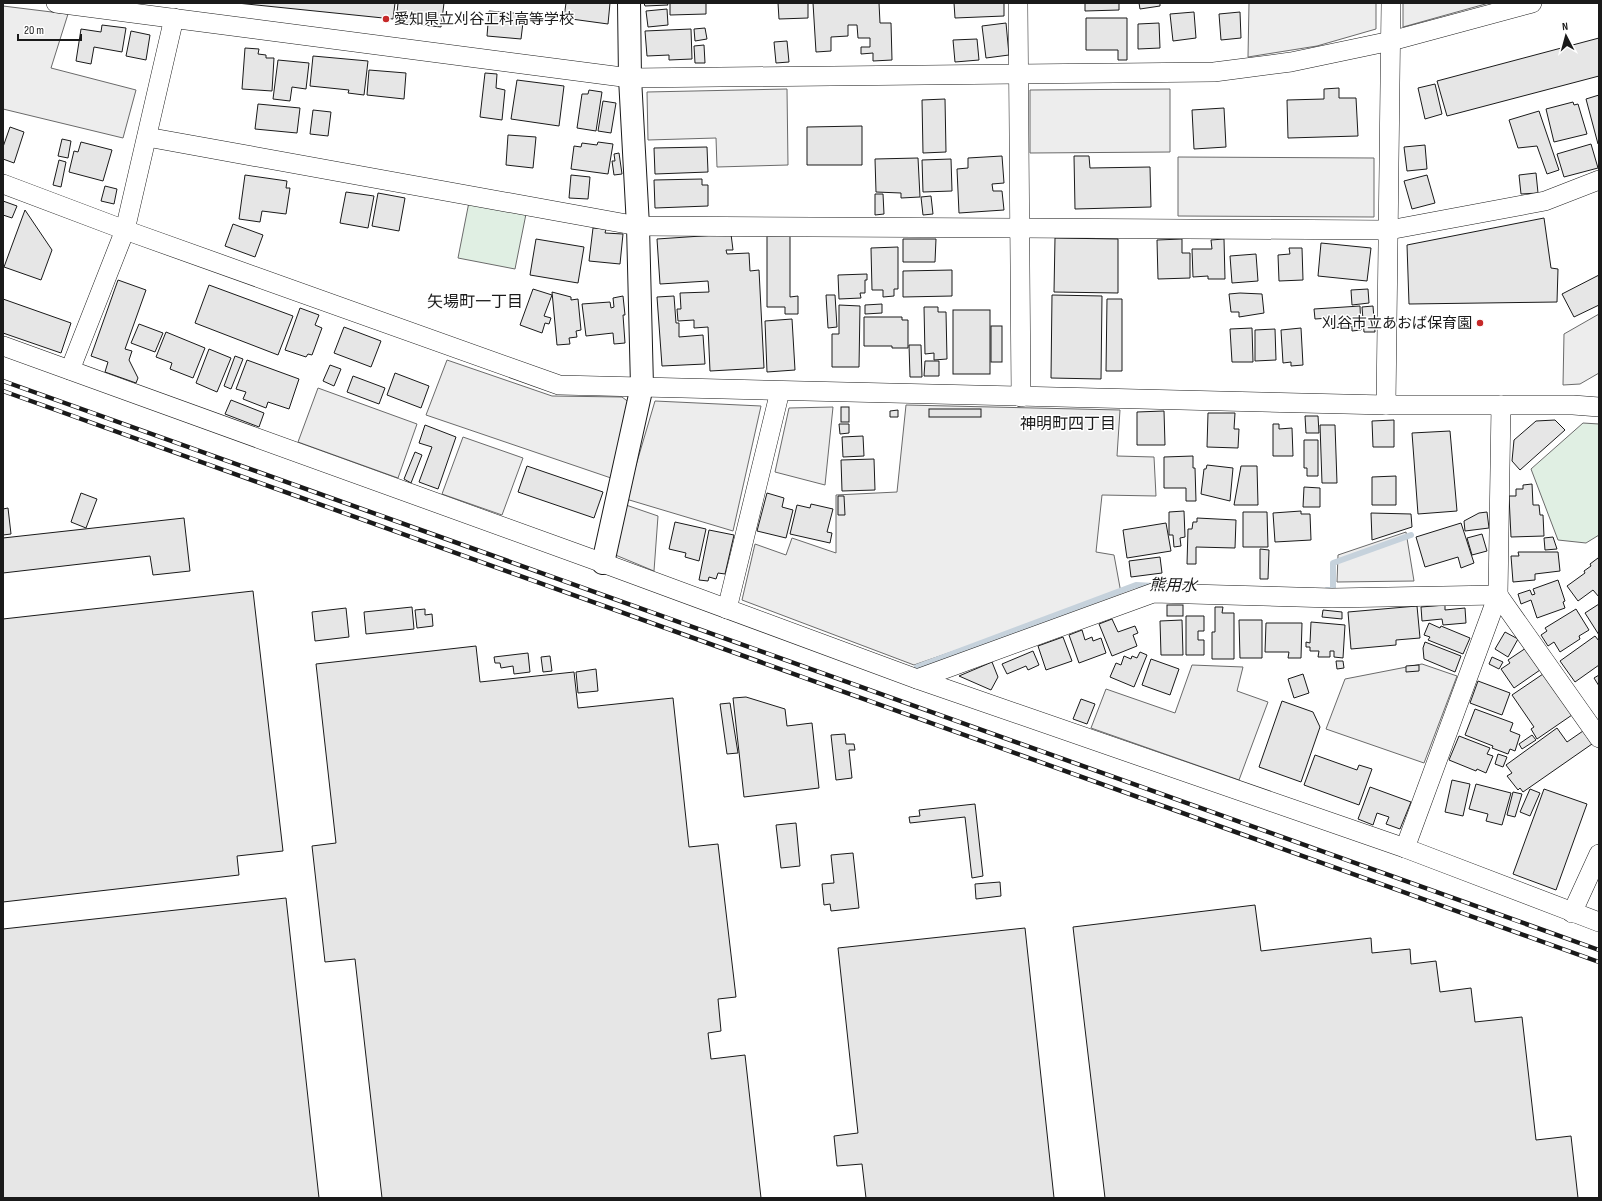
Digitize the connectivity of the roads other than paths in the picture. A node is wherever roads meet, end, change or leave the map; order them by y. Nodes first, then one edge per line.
1 (56, 3) edge
2 (629, 3) edge
3 (1018, 3) edge
4 (1391, 3) edge
5 (1532, 3) edge
6 (174, 18) junction
7 (1391, 41) junction
8 (1018, 73) junction
9 (630, 78) junction
10 (147, 137) junction
11 (1599, 180) edge
12 (3, 184) edge
13 (638, 226) junction
14 (1020, 227) junction
15 (125, 230) junction
16 (1389, 230) junction
17 (3, 346) edge
18 (70, 370) junction
19 (642, 386) junction
20 (780, 391) junction
21 (1599, 392) edge
22 (1021, 397) junction
23 (1386, 405) junction
24 (1502, 405) junction
25 (1573, 405) junction
26 (1599, 407) edge
27 (603, 563) junction
28 (1498, 595) junction
29 (727, 609) junction
30 (917, 679) junction
31 (1599, 738) edge
32 (1404, 848) junction
33 (1599, 854) edge
34 (1572, 913) junction
35 (1599, 922) edge

1 - 6 street
2 - 9 street
3 - 8 street
4 - 7 street
5 - 7 street
6 - 9 street
6 - 10 street
7 - 8 street
7 - 16 street
8 - 9 street
8 - 14 street
9 - 13 street
10 - 13 street
10 - 15 street
11 - 16 street
12 - 15 street
13 - 14 street
13 - 19 street
14 - 16 street
14 - 22 street
15 - 18 street
15 - 19 street
16 - 23 street
17 - 18 street
18 - 27 street
19 - 20 street
19 - 27 street
20 - 22 street
20 - 29 street
21 - 25 street
22 - 23 street
23 - 24 street
24 - 25 street
24 - 28 street
25 - 26 street
27 - 29 street
28 - 30 street
28 - 31 street
28 - 32 street
29 - 30 street
30 - 32 street
32 - 34 street
33 - 34 street
34 - 35 street

